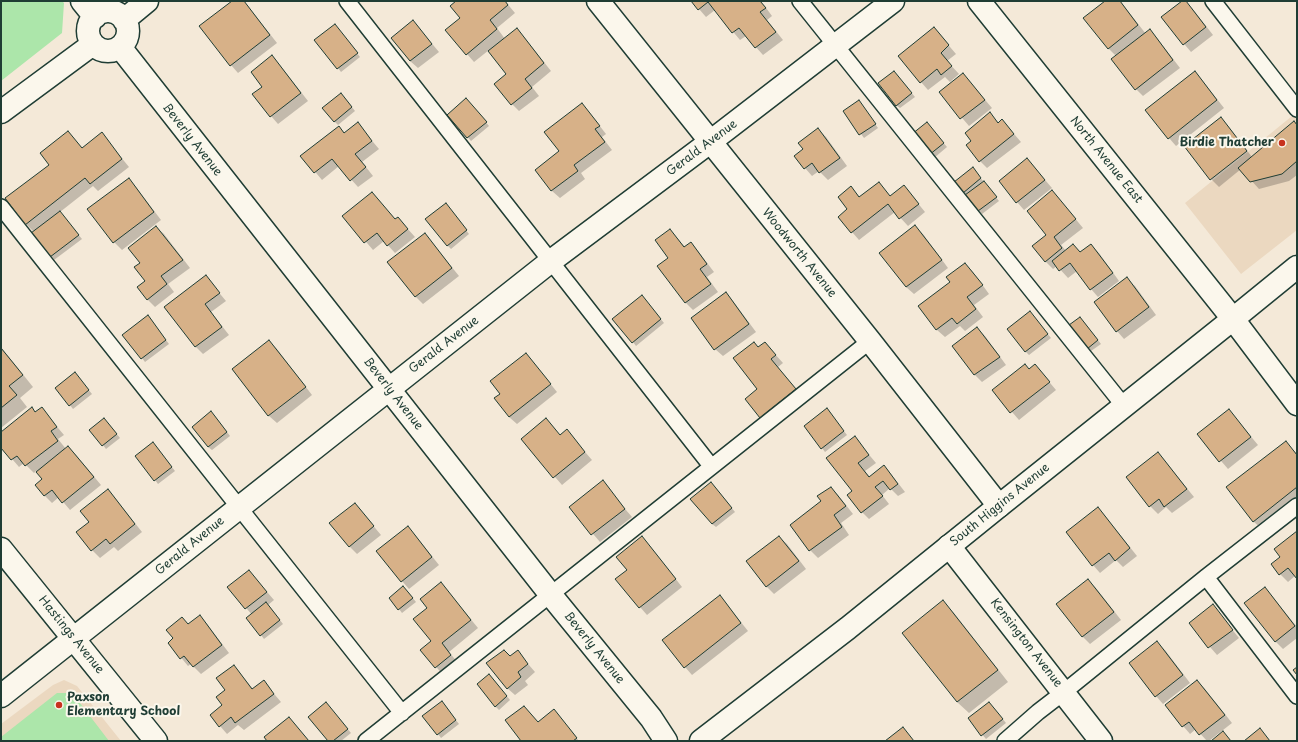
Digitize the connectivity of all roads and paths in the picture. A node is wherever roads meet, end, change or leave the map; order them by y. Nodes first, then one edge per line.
1 (147, 1) edge
2 (347, 1) edge
3 (598, 1) edge
4 (800, 1) edge
5 (893, 1) edge
6 (979, 1) edge
7 (1214, 1) edge
8 (89, 9) edge
9 (124, 20) junction
10 (93, 44) junction
11 (835, 46) junction
12 (120, 47) junction
13 (1297, 109) edge
14 (1, 112) edge
15 (710, 142) junction
16 (1, 208) edge
17 (551, 261) junction
18 (1297, 267) edge
19 (1233, 320) junction
20 (870, 341) junction
21 (388, 390) junction
22 (1297, 404) edge
23 (1124, 406) junction
24 (711, 466) junction
25 (999, 506) junction
26 (1297, 506) edge
27 (239, 507) junction
28 (949, 546) junction
29 (1, 549) edge
30 (1206, 577) junction
31 (550, 594) junction
32 (74, 638) junction
33 (1064, 692) junction
34 (1, 696) edge
35 (1297, 696) edge
36 (402, 713) junction
37 (156, 741) edge
38 (366, 741) edge
39 (666, 741) edge
40 (701, 741) edge
41 (1004, 741) edge
42 (1101, 741) edge

1 - 9 street
2 - 17 lane
3 - 15 street, Woodworth Avenue
4 - 11 lane
5 - 11 street, Gerald Avenue
6 - 19 street, North Avenue East
7 - 13 lane
8 - 9 street
8 - 10 street
9 - 12 street
10 - 12 street
10 - 14 street
11 - 15 street, Gerald Avenue
11 - 23 lane
12 - 21 street, Beverly Avenue
15 - 17 street, Gerald Avenue
15 - 20 street, Woodworth Avenue
16 - 27 lane
17 - 21 street, Gerald Avenue
17 - 24 lane
18 - 19 street, South Higgins Avenue
19 - 22 street, North Avenue East
19 - 23 street, South Higgins Avenue
20 - 24 lane
20 - 25 street, Woodworth Avenue
21 - 27 street, Gerald Avenue
21 - 31 street, Beverly Avenue
23 - 25 street, South Higgins Avenue
24 - 31 lane
25 - 28 street, South Higgins Avenue
26 - 30 lane
27 - 32 street, Gerald Avenue
27 - 36 lane
28 - 33 street, Kensington Avenue
28 - 40 street, South Higgins Avenue
29 - 32 street, Hastings Avenue
30 - 33 lane
30 - 35 lane
31 - 36 lane
31 - 39 street, Beverly Avenue
32 - 34 street, Gerald Avenue
32 - 37 street, Hastings Avenue
33 - 41 lane
33 - 42 street, Kensington Avenue
36 - 38 lane

